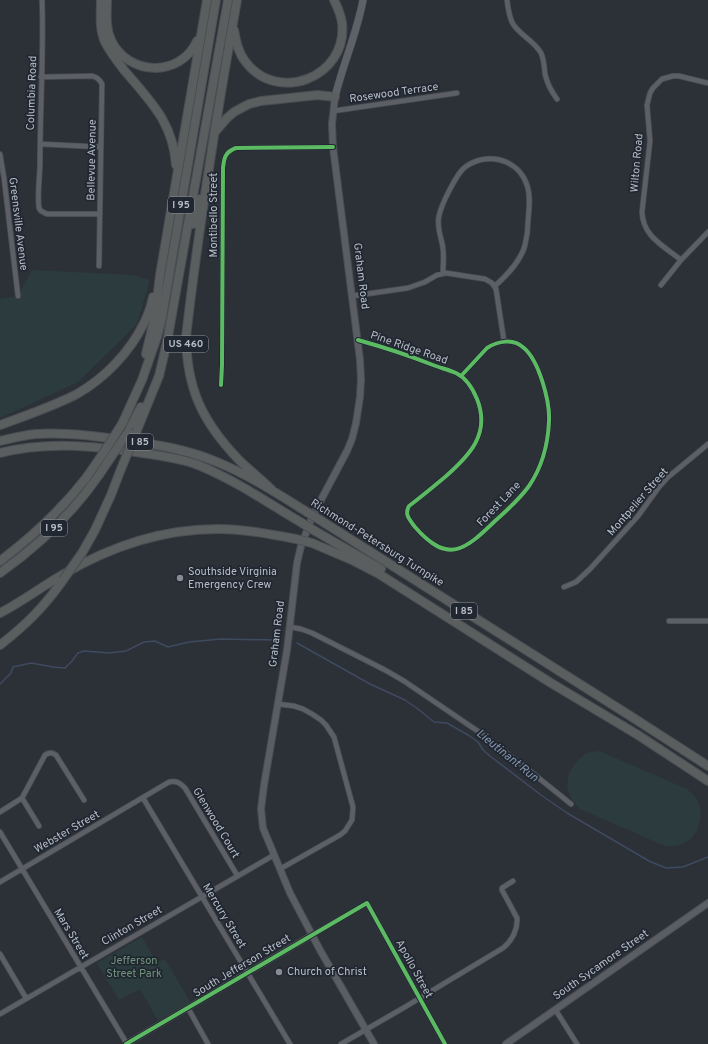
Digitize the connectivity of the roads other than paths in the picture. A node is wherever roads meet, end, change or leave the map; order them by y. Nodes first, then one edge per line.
1 (42, 0) edge
2 (101, 0) edge
3 (107, 0) edge
4 (207, 0) edge
5 (216, 0) edge
6 (228, 0) edge
7 (237, 0) edge
8 (334, 0) edge
9 (364, 0) edge
10 (507, 0) edge
11 (233, 24) junction
12 (202, 29) junction
13 (41, 77) junction
14 (708, 83) edge
15 (457, 93) dead end
16 (335, 98) junction
17 (557, 99) dead end
18 (333, 111) junction
19 (215, 132) junction
20 (40, 144) junction
21 (100, 147) junction
22 (333, 148) junction
23 (0, 154) edge
24 (209, 170) junction
25 (1, 172) edge
26 (176, 179) junction
27 (100, 214) junction
28 (708, 232) edge
29 (681, 260) junction
30 (99, 266) dead end
31 (443, 273) junction
32 (160, 275) junction
33 (179, 279) junction
34 (661, 285) dead end
35 (494, 286) junction
36 (18, 296) dead end
37 (352, 296) junction
38 (358, 340) junction
39 (504, 341) junction
40 (167, 342) junction
41 (461, 376) junction
42 (221, 385) dead end
43 (130, 406) junction
44 (0, 425) edge
45 (0, 441) edge
46 (708, 444) edge
47 (0, 454) edge
48 (272, 490) junction
49 (33, 534) junction
50 (0, 556) edge
51 (0, 561) edge
52 (0, 573) edge
53 (43, 587) junction
54 (564, 587) dead end
55 (402, 588) junction
56 (0, 613) edge
57 (0, 618) edge
58 (669, 621) dead end
59 (708, 621) edge
60 (290, 627) junction
61 (0, 645) edge
62 (278, 704) junction
63 (708, 766) edge
64 (708, 781) edge
65 (178, 782) joint
66 (22, 798) junction
67 (143, 798) junction
68 (84, 800) dead end
69 (571, 804) dead end
70 (0, 812) edge
71 (39, 826) dead end
72 (0, 832) edge
73 (274, 854) junction
74 (22, 869) junction
75 (280, 870) junction
76 (237, 875) junction
77 (513, 881) dead end
78 (0, 882) edge
79 (202, 896) junction
80 (367, 903) joint
81 (708, 903) edge
82 (312, 935) junction
83 (0, 954) edge
84 (80, 967) junction
85 (248, 973) junction
86 (26, 998) junction
87 (419, 998) junction
88 (188, 1008) junction
89 (555, 1009) junction
90 (0, 1014) edge
91 (366, 1030) junction
92 (127, 1044) edge
93 (208, 1044) edge
94 (290, 1044) edge
95 (342, 1044) edge
96 (374, 1044) edge
97 (446, 1044) edge
98 (506, 1044) edge
99 (577, 1044) edge

1 - 13 street, Columbia Road
2 - 26 highway
3 - 12 highway
4 - 12 highway, US 460
5 - 43 highway, I 95
6 - 33 highway, I 95
7 - 11 highway, US 460
8 - 11 highway
9 - 16 main road, Graham Road
10 - 17 street
11 - 19 highway, US 460
12 - 26 highway, US 460
13 - 20 street, Columbia Road
13 - 21 street, Bellevue Avenue
14 - 29 street, Wilton Road
15 - 18 street, Rosewood Terrace
16 - 18 main road, Graham Road
16 - 19 highway
18 - 22 main road, Graham Road
19 - 24 highway, US 460
20 - 21 street
20 - 27 street, Columbia Road
21 - 27 street, Bellevue Avenue
22 - 37 main road, Graham Road
22 - 42 street, Montibello Street
23 - 25 street, Greensville Avenue
24 - 33 highway
24 - 48 highway, US 460
25 - 36 street, Greensville Avenue
26 - 32 highway, US 460
27 - 30 street, Bellevue Avenue
28 - 29 street
29 - 34 street
31 - 35 street
31 - 35 street
31 - 37 street
32 - 43 highway, US 460
32 - 44 highway
33 - 40 highway, I 95
35 - 39 street
37 - 38 main road, Graham Road
38 - 41 street, Pine Ridge Road
38 - 60 main road, Graham Road
39 - 41 street
39 - 41 street, Forest Lane
40 - 52 highway, I 95, bridge
40 - 61 highway, bridge
43 - 49 highway, I 95, bridge
45 - 48 highway, Richmond-Petersburg Turnpike / I 85
46 - 54 street, Montpelier Street
47 - 55 highway, bridge
48 - 63 highway, Richmond-Petersburg Turnpike / I 85, bridge
49 - 50 highway
49 - 51 highway, I 95
53 - 55 highway, I 85, bridge
53 - 56 highway, I 85
53 - 57 highway
55 - 64 highway, I 85
58 - 59 street
60 - 62 main road, Graham Road
60 - 69 street
62 - 73 main road, Graham Road
62 - 75 street
65 - 67 street, Webster Street
65 - 76 street, Glenwood Court
66 - 68 street
66 - 70 street
66 - 71 street
67 - 74 street, Webster Street
67 - 79 street, Mercury Street
72 - 74 street, Mars Street
73 - 75 main road, Graham Road
73 - 76 street, Clinton Street
74 - 78 street, Webster Street
74 - 84 street, Mars Street
75 - 82 main road, Graham Road
76 - 79 street, Clinton Street
77 - 87 street
79 - 84 street, Clinton Street
79 - 85 street, Mercury Street
80 - 82 street, South Jefferson Street
80 - 87 street, Apollo Street
81 - 89 main road, South Sycamore Street
82 - 85 street, South Jefferson Street
82 - 91 main road, Graham Road
83 - 86 street
84 - 86 street, Clinton Street
84 - 92 street, Mars Street
85 - 88 street, South Jefferson Street
85 - 94 street, Mercury Street
86 - 90 street, Clinton Street
87 - 91 street
87 - 97 street, Apollo Street
88 - 92 street, South Jefferson Street
88 - 93 street
89 - 98 main road, South Sycamore Street
89 - 99 street
91 - 95 street
91 - 96 main road, Graham Road

